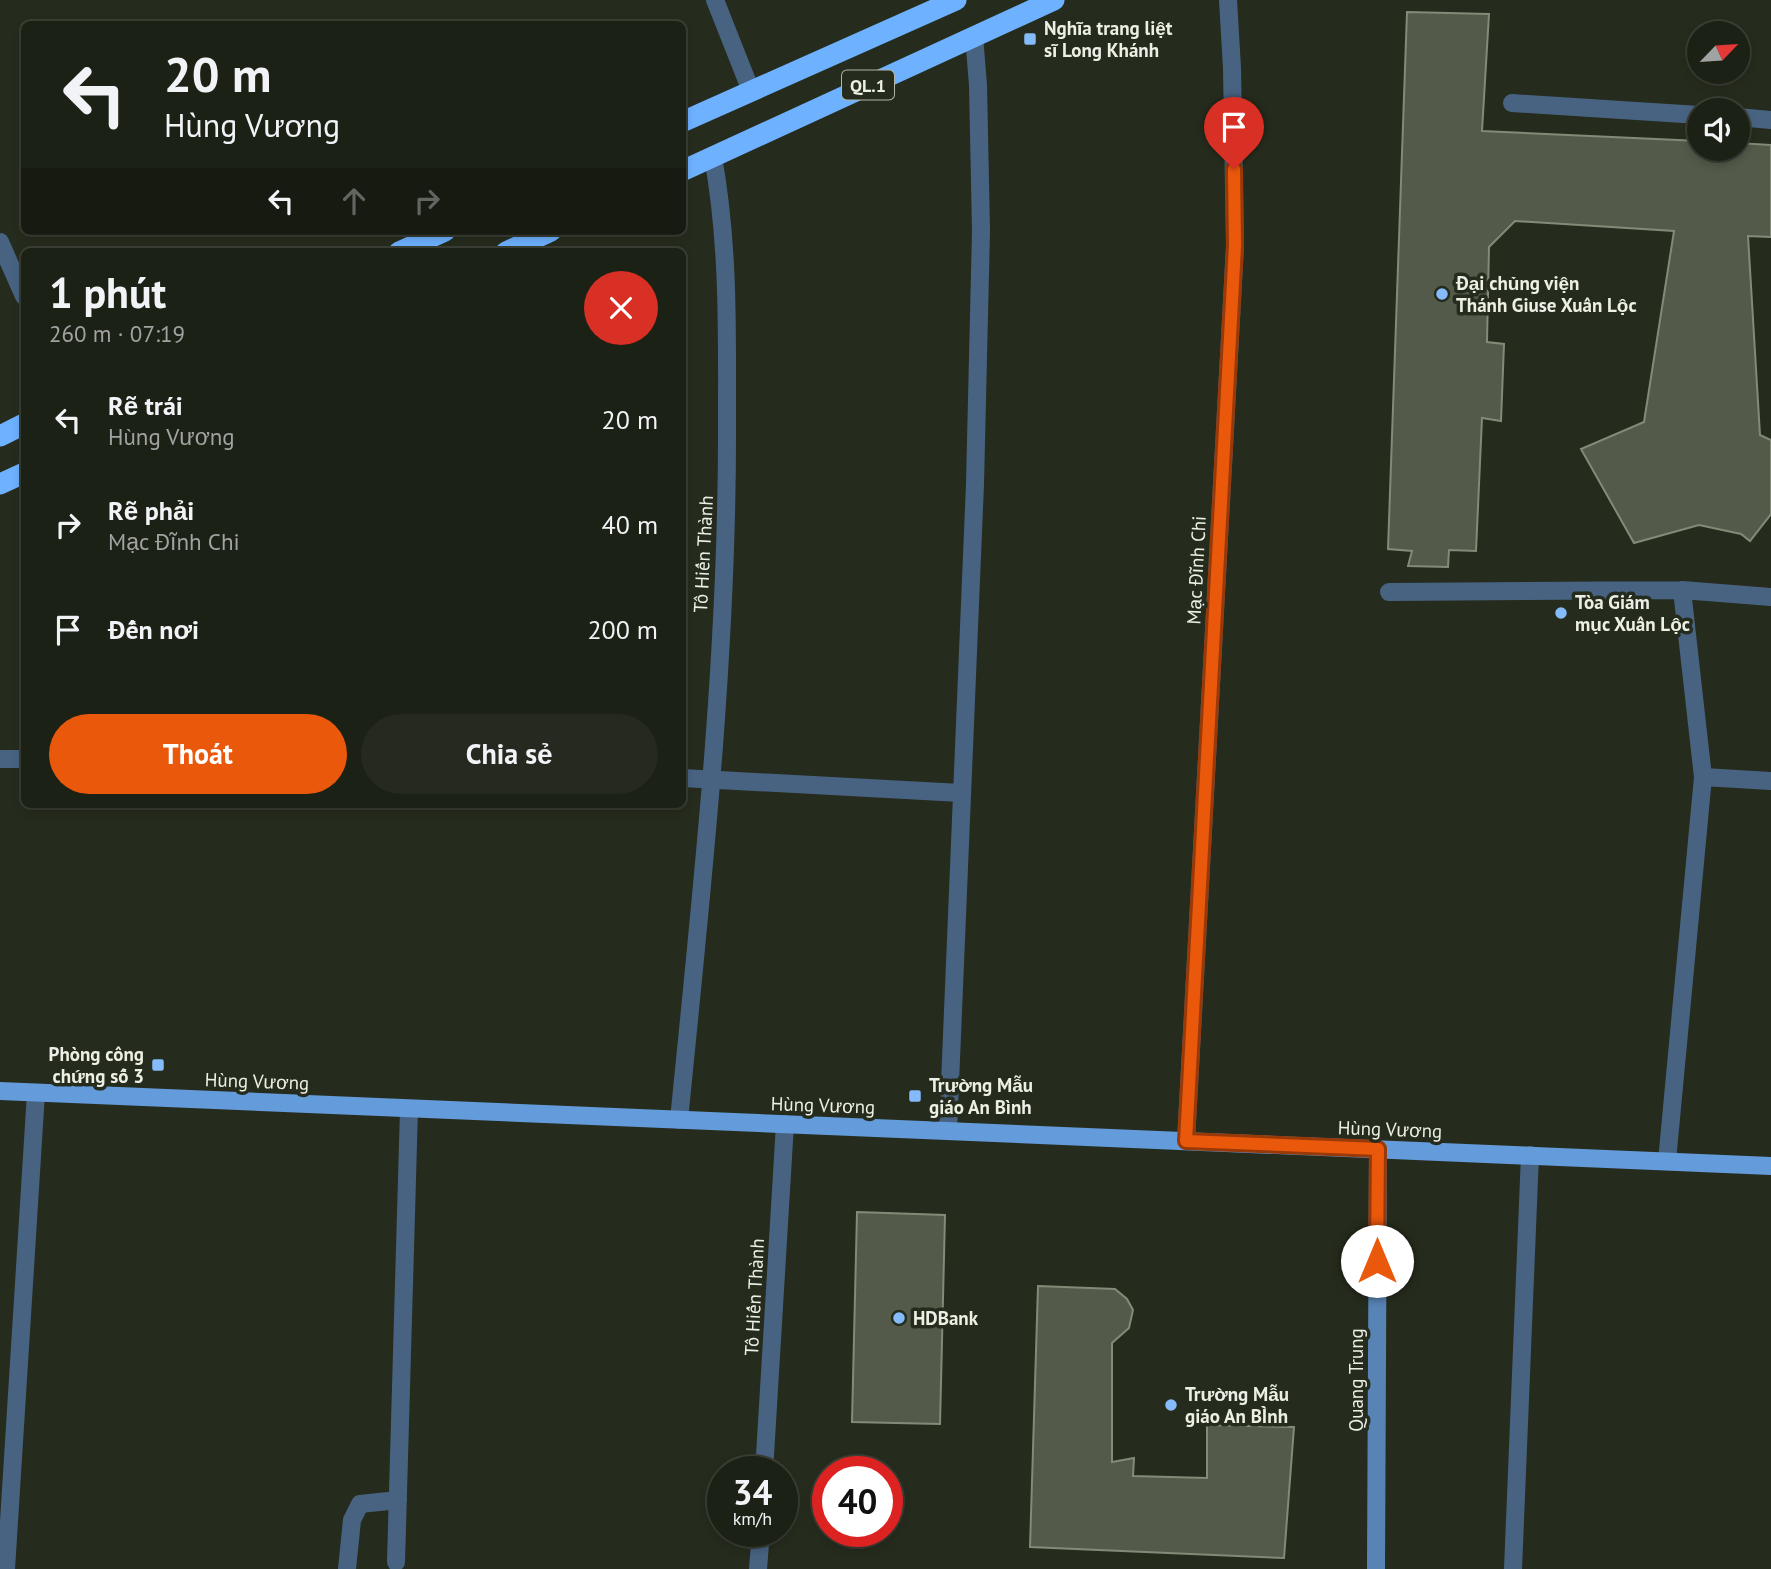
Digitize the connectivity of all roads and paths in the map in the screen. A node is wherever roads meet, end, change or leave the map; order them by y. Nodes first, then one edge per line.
1 (715, 0) edge
2 (956, 0) edge
3 (1054, 0) edge
4 (1228, 0) edge
5 (974, 36) junction
6 (751, 91) junction
7 (1512, 103) dead end
8 (1687, 114) edge
9 (1750, 118) edge
10 (686, 120) edge
11 (1771, 120) edge
12 (713, 157) junction
13 (686, 169) edge
14 (435, 235) edge
15 (542, 235) edge
16 (0, 242) edge
17 (407, 248) edge
18 (515, 248) edge
19 (21, 289) edge
20 (21, 426) edge
21 (0, 436) edge
22 (21, 474) edge
23 (0, 484) edge
24 (1682, 590) junction
25 (1389, 592) dead end
26 (1771, 597) edge
27 (0, 759) edge
28 (21, 759) edge
29 (1703, 777) junction
30 (686, 778) edge
31 (712, 779) junction
32 (1771, 781) edge
33 (961, 793) junction
34 (0, 1091) edge
35 (36, 1093) junction
36 (409, 1109) junction
37 (679, 1120) junction
38 (785, 1124) junction
39 (948, 1131) junction
40 (1186, 1141) junction
41 (1378, 1149) junction
42 (1530, 1155) junction
43 (1667, 1161) junction
44 (1771, 1166) edge
45 (765, 1456) edge
46 (398, 1500) junction
47 (760, 1547) edge
48 (396, 1562) dead end
49 (6, 1569) edge
50 (347, 1569) edge
51 (758, 1569) edge
52 (1376, 1569) edge
53 (1513, 1569) edge

1 - 6 street
2 - 6 highway, QL.1
3 - 5 highway, QL.1
4 - 40 street, Mạc Đĩnh Chi
5 - 12 highway, QL.1
5 - 33 street
6 - 10 highway, QL.1
7 - 8 street
9 - 11 street
12 - 13 highway, QL.1
12 - 31 street, Tô Hiến Thành
14 - 17 highway
15 - 18 highway
16 - 19 street
20 - 21 highway
22 - 23 highway
24 - 25 street
24 - 26 street
24 - 29 street
27 - 28 street
29 - 32 street
29 - 43 street
30 - 31 street
31 - 33 street
31 - 37 street, Tô Hiến Thành
33 - 39 street
34 - 35 main road, Hùng Vương
35 - 36 main road, Hùng Vương
35 - 49 street
36 - 37 main road, Hùng Vương
36 - 46 street
37 - 38 main road, Hùng Vương
38 - 39 main road, Hùng Vương
38 - 45 street, Tô Hiến Thành
39 - 40 main road, Hùng Vương
40 - 41 main road, Hùng Vương
41 - 42 main road, Hùng Vương
41 - 52 street, Quang Trung
42 - 43 main road, Hùng Vương
42 - 53 street
43 - 44 main road, Hùng Vương
46 - 48 street
46 - 50 street
47 - 51 street

